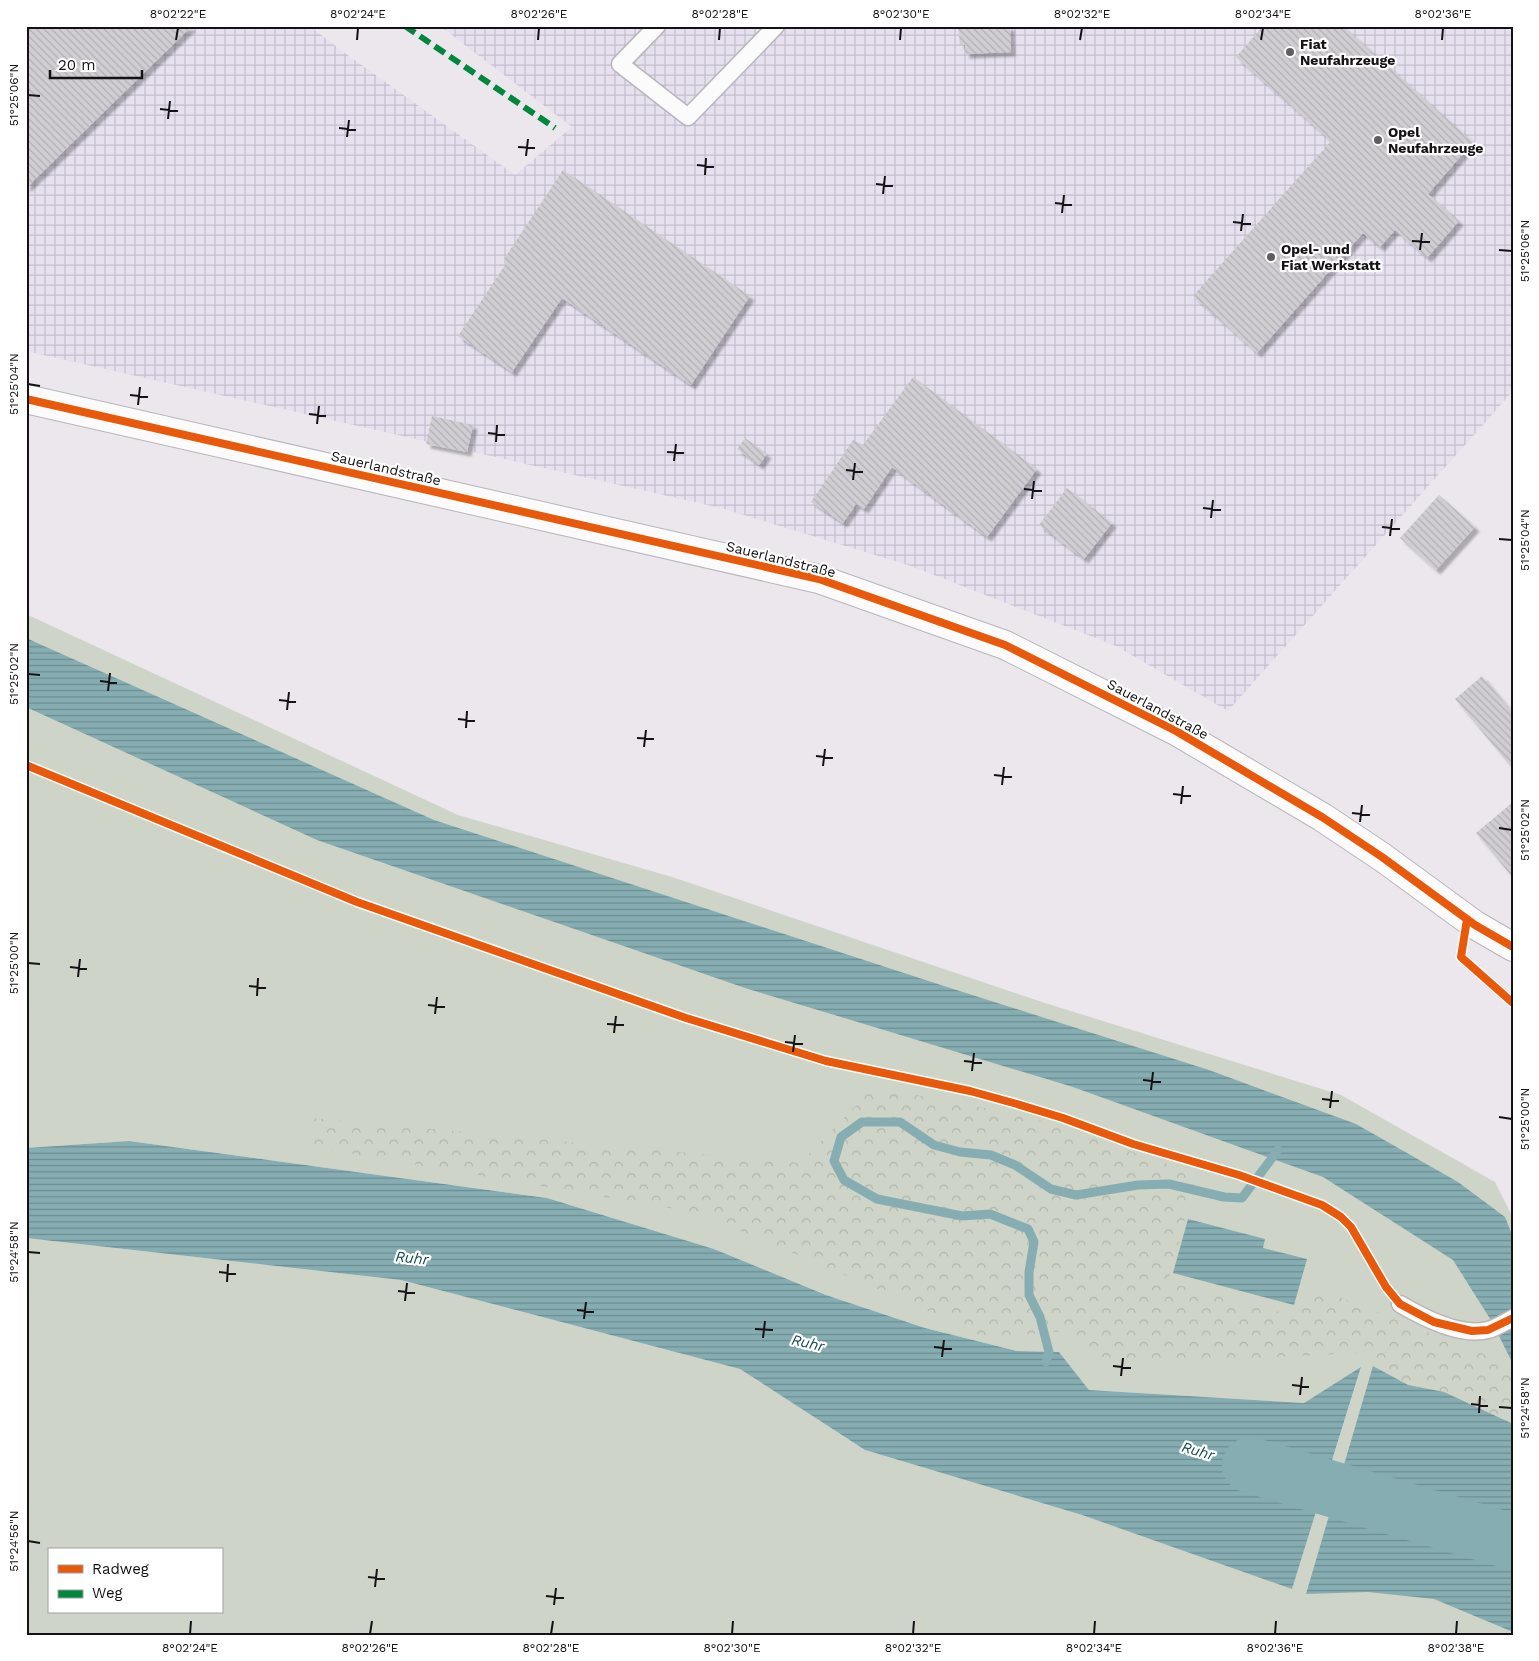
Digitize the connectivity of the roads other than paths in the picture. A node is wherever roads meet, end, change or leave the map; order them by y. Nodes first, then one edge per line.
1 (657, 26) edge
2 (776, 26) edge
3 (26, 399) edge
4 (1513, 947) edge
5 (1400, 1304) dead end
6 (1513, 1318) edge

1 - 2 lane
3 - 4 street, Sauerlandstraße
5 - 6 lane

